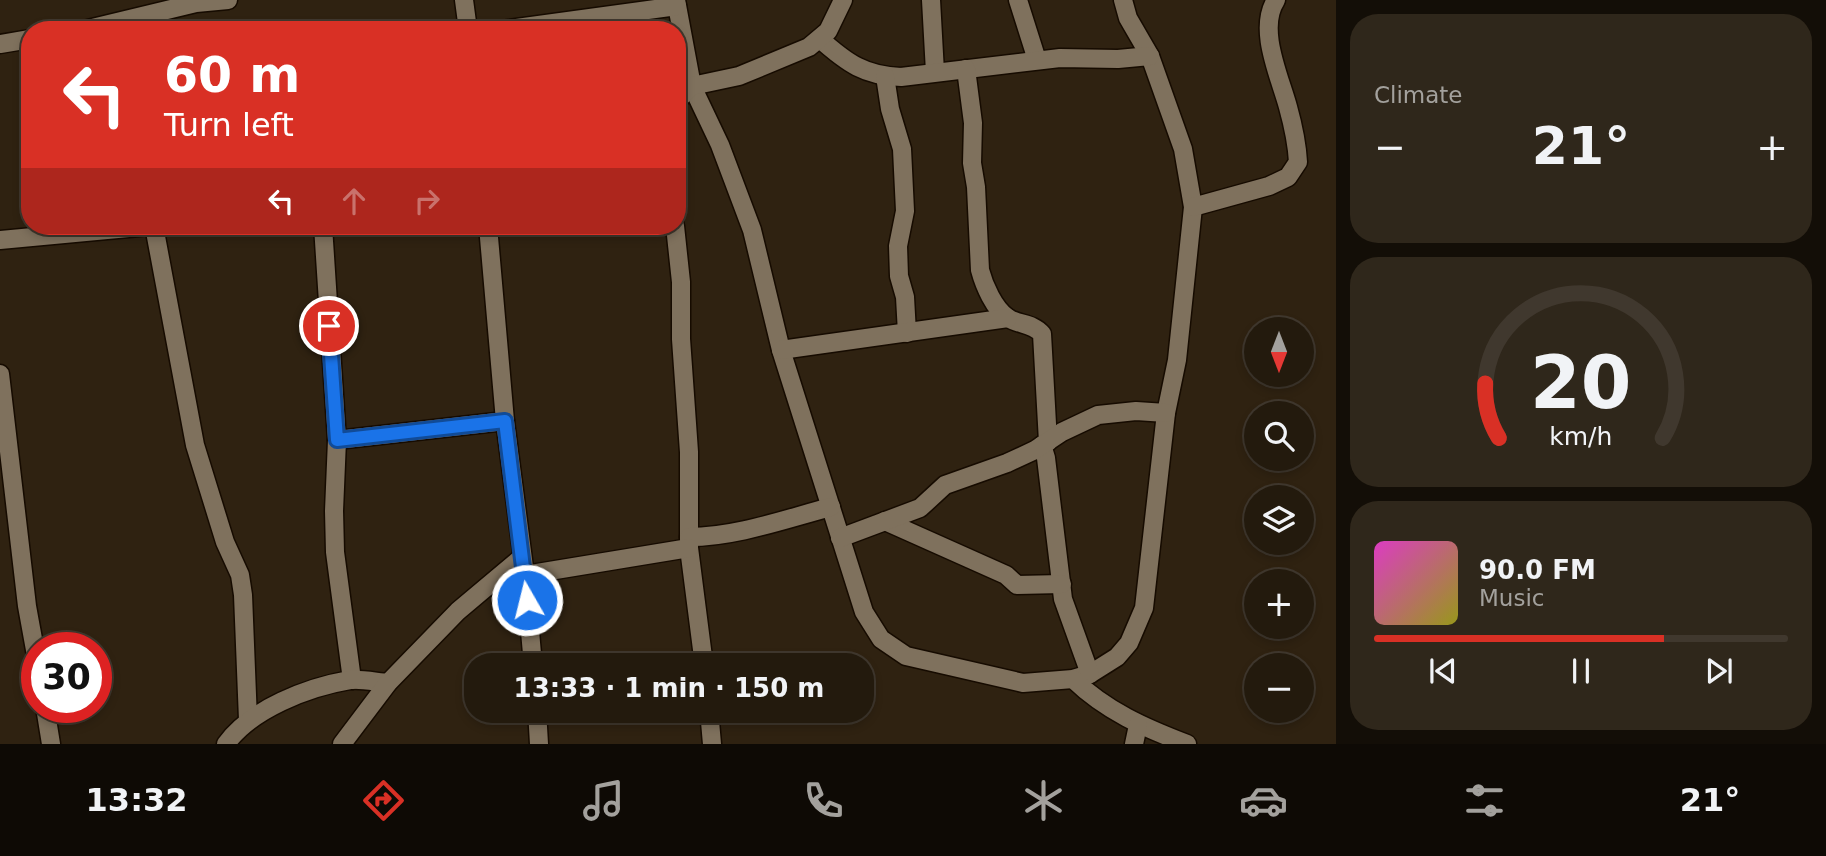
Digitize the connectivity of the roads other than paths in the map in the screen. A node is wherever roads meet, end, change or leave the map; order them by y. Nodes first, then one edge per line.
1 (228, 0) edge
2 (464, 0) edge
3 (843, 0) edge
4 (931, 0) edge
5 (1018, 0) edge
6 (1123, 0) edge
7 (1276, 0) edge
8 (676, 3) edge
9 (121, 21) edge
10 (467, 21) edge
11 (560, 21) edge
12 (679, 21) edge
13 (820, 39) junction
14 (21, 40) edge
15 (0, 44) edge
16 (686, 55) edge
17 (1150, 56) junction
18 (1037, 60) junction
19 (966, 69) junction
20 (935, 72) junction
21 (885, 76) junction
22 (692, 86) junction
23 (686, 92) edge
24 (1193, 207) junction
25 (54, 235) edge
26 (154, 235) edge
27 (324, 235) edge
28 (489, 235) edge
29 (676, 235) edge
30 (0, 240) edge
31 (1007, 318) junction
32 (907, 333) junction
33 (780, 350) junction
34 (0, 374) edge
35 (0, 381) edge
36 (1166, 413) junction
37 (505, 421) junction
38 (337, 440) junction
39 (1045, 444) junction
40 (831, 507) junction
41 (885, 521) junction
42 (840, 538) junction
43 (689, 542) junction
44 (523, 567) junction
45 (1062, 584) junction
46 (32, 632) edge
47 (532, 653) edge
48 (703, 653) edge
49 (1082, 676) junction
50 (352, 680) junction
51 (388, 683) junction
52 (248, 720) junction
53 (48, 723) edge
54 (538, 723) edge
55 (710, 723) edge
56 (1138, 725) junction
57 (51, 744) edge
58 (226, 744) edge
59 (342, 744) edge
60 (539, 744) edge
61 (712, 744) edge
62 (1135, 744) edge
63 (1187, 744) edge

1 - 9 street
2 - 10 street
3 - 13 street
4 - 20 street
5 - 18 street
6 - 17 street
7 - 24 street
8 - 11 street
8 - 12 street
13 - 21 street
13 - 22 street
14 - 15 street
16 - 22 street
17 - 18 street
17 - 24 street
18 - 19 street
19 - 20 street
19 - 31 street
20 - 21 street
21 - 32 street
22 - 23 street
22 - 33 street
24 - 36 street
25 - 30 street
26 - 52 street
27 - 38 street
28 - 37 street
29 - 43 street
31 - 32 street
31 - 39 street
32 - 33 street
33 - 40 street
34 - 35 street
35 - 46 street
36 - 39 street
36 - 49 street
37 - 38 street
37 - 44 street
38 - 50 street
39 - 41 street
39 - 45 street
40 - 42 street
40 - 43 street
41 - 42 street
41 - 45 street
42 - 49 street
43 - 44 street
43 - 48 street
44 - 47 street
44 - 51 street
45 - 49 street
49 - 56 street
50 - 51 street
50 - 52 street
51 - 59 street
52 - 58 street
53 - 57 street
54 - 60 street
55 - 61 street
56 - 62 street
56 - 63 street

